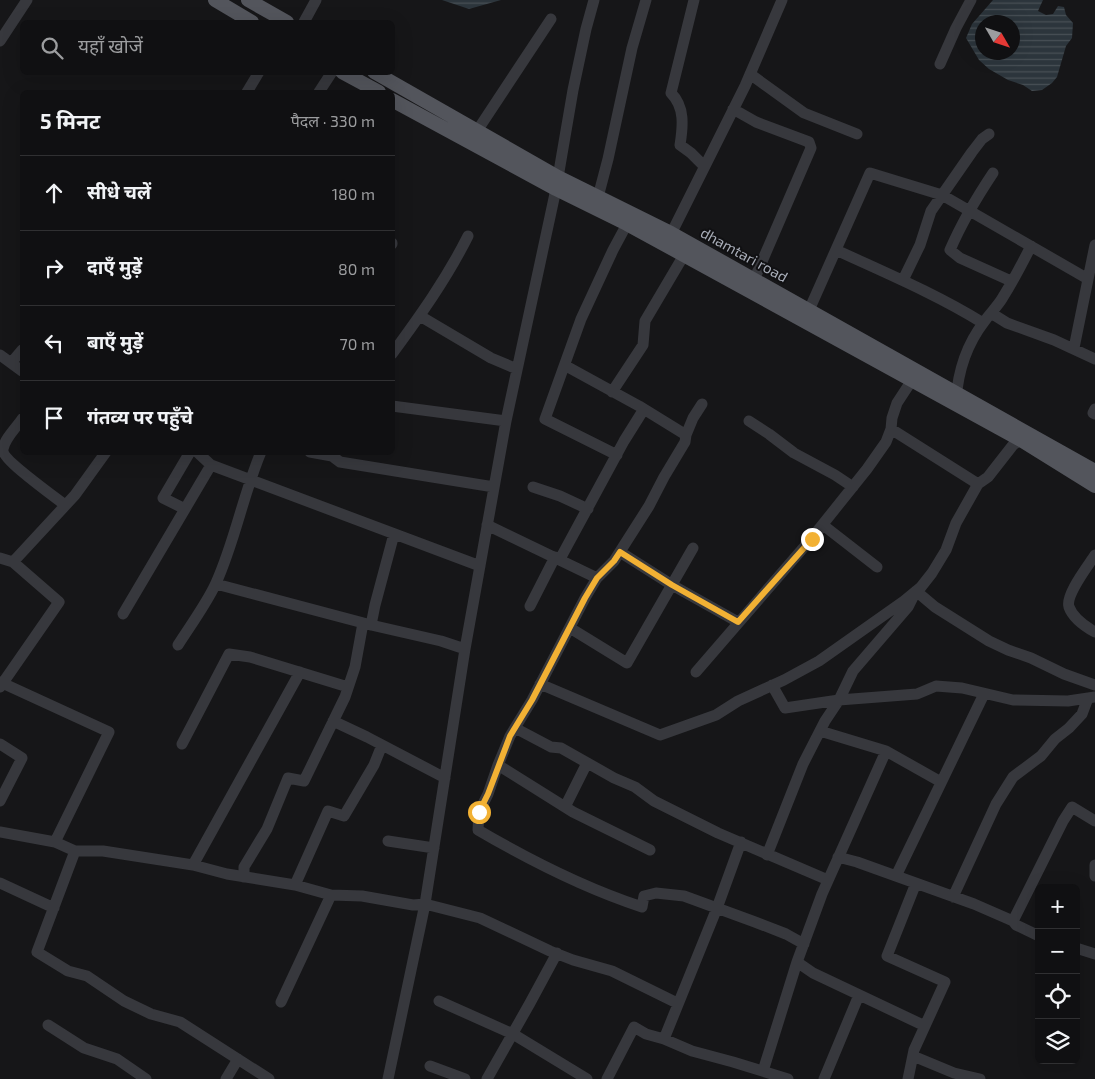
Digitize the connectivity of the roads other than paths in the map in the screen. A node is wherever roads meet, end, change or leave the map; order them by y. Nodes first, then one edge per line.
1 (27, 0) edge
2 (215, 0) edge
3 (248, 0) edge
4 (316, 0) edge
5 (594, 0) edge
6 (646, 0) edge
7 (694, 0) edge
8 (782, 0) edge
9 (971, 0) edge
10 (551, 19) dead end
11 (249, 20) edge
12 (283, 20) edge
13 (305, 20) edge
14 (0, 41) edge
15 (940, 64) dead end
16 (750, 74) junction
17 (257, 75) edge
18 (330, 75) edge
19 (347, 75) edge
20 (379, 75) edge
21 (248, 90) edge
22 (319, 90) edge
23 (374, 90) edge
24 (395, 102) edge
25 (733, 109) junction
26 (477, 131) junction
27 (857, 134) dead end
28 (989, 134) dead end
29 (704, 166) junction
30 (994, 173) dead end
31 (557, 183) junction
32 (942, 195) junction
33 (598, 197) junction
34 (970, 212) junction
35 (627, 224) junction
36 (468, 236) dead end
37 (669, 239) junction
38 (1095, 245) edge
39 (1031, 246) junction
40 (836, 250) junction
41 (684, 255) junction
42 (1088, 279) junction
43 (903, 280) junction
44 (1011, 281) junction
45 (752, 285) junction
46 (991, 313) junction
47 (420, 316) junction
48 (806, 316) junction
49 (983, 323) junction
50 (1074, 348) junction
51 (395, 350) edge
52 (20, 352) edge
53 (0, 355) edge
54 (1095, 359) edge
55 (11, 363) junction
56 (566, 366) junction
57 (517, 368) junction
58 (20, 370) edge
59 (915, 376) junction
60 (612, 392) junction
61 (956, 398) junction
62 (702, 404) dead end
63 (395, 406) edge
64 (644, 409) junction
65 (1095, 409) edge
66 (1095, 414) edge
67 (506, 421) junction
68 (749, 421) dead end
69 (20, 423) edge
70 (891, 429) junction
71 (686, 435) junction
72 (1021, 440) junction
73 (104, 455) edge
74 (188, 455) edge
75 (199, 455) edge
76 (260, 455) edge
77 (333, 455) edge
78 (617, 455) junction
79 (211, 465) junction
80 (1095, 471) edge
81 (249, 480) junction
82 (978, 484) junction
83 (1095, 486) edge
84 (494, 487) junction
85 (533, 487) dead end
86 (853, 487) junction
87 (65, 505) junction
88 (185, 509) junction
89 (588, 509) junction
90 (487, 525) junction
91 (822, 525) junction
92 (394, 534) junction
93 (693, 548) dead end
94 (620, 552) junction
95 (1095, 555) edge
96 (0, 558) edge
97 (558, 558) junction
98 (13, 562) junction
99 (480, 566) junction
100 (877, 568) dead end
101 (597, 578) junction
102 (216, 584) junction
103 (672, 585) junction
104 (916, 591) junction
105 (530, 606) dead end
106 (123, 614) dead end
107 (738, 622) junction
108 (367, 624) junction
109 (570, 628) junction
110 (1095, 632) edge
111 (178, 645) dead end
112 (465, 648) junction
113 (300, 672) junction
114 (696, 672) dead end
115 (1, 684) edge
116 (540, 684) junction
117 (772, 685) junction
118 (1095, 685) edge
119 (348, 687) junction
120 (984, 694) junction
121 (1091, 698) edge
122 (839, 700) junction
123 (333, 721) junction
124 (515, 728) junction
125 (820, 732) junction
126 (0, 744) edge
127 (182, 744) dead end
128 (382, 745) junction
129 (886, 751) junction
130 (587, 763) junction
131 (498, 765) junction
132 (445, 778) junction
133 (941, 782) junction
134 (0, 801) edge
135 (565, 807) junction
136 (1095, 821) edge
137 (0, 832) edge
138 (388, 841) dead end
139 (55, 842) junction
140 (741, 842) junction
141 (434, 848) junction
142 (650, 850) dead end
143 (75, 851) junction
144 (767, 854) junction
145 (838, 857) junction
146 (193, 865) junction
147 (1095, 865) edge
148 (244, 876) junction
149 (896, 876) junction
150 (1095, 876) edge
151 (828, 880) junction
152 (916, 883) junction
153 (0, 884) edge
154 (295, 885) junction
155 (332, 895) junction
156 (953, 897) junction
157 (425, 904) junction
158 (54, 908) junction
159 (717, 908) junction
160 (1013, 921) junction
161 (1035, 934) edge
162 (804, 944) junction
163 (1080, 949) edge
164 (557, 953) junction
165 (1095, 954) edge
166 (797, 962) junction
167 (859, 995) junction
168 (439, 1001) dead end
169 (281, 1002) dead end
170 (677, 1003) junction
171 (48, 1025) dead end
172 (925, 1026) junction
173 (512, 1034) junction
174 (664, 1039) junction
175 (913, 1056) junction
176 (238, 1059) junction
177 (430, 1066) dead end
178 (763, 1071) junction
179 (146, 1079) edge
180 (226, 1079) edge
181 (270, 1079) edge
182 (388, 1079) edge
183 (465, 1079) edge
184 (486, 1079) edge
185 (587, 1079) edge
186 (607, 1079) edge
187 (788, 1079) edge
188 (824, 1079) edge
189 (908, 1079) edge
190 (980, 1079) edge

1 - 14 street
2 - 11 main road
3 - 12 main road
4 - 13 street
5 - 31 street
6 - 33 street
7 - 29 street
8 - 16 street
9 - 15 street
10 - 26 street
16 - 25 street
16 - 27 street
17 - 21 street
18 - 22 street
19 - 23 main road
20 - 26 main road, dhamtari road
24 - 31 main road
25 - 29 street
25 - 45 street
26 - 31 main road, dhamtari road
28 - 32 street
29 - 37 street
30 - 34 street
31 - 33 main road, dhamtari road
31 - 35 main road
31 - 57 street
32 - 34 street
32 - 40 street
32 - 43 street
33 - 37 main road, dhamtari road
34 - 39 street
34 - 44 street
35 - 37 main road
35 - 56 street
36 - 47 street
37 - 41 main road
37 - 45 main road, dhamtari road
38 - 42 street
39 - 42 street
39 - 44 street
40 - 43 street
40 - 48 street
41 - 45 main road
41 - 60 street
42 - 50 street
43 - 49 street
44 - 46 street
45 - 48 main road
46 - 49 street
46 - 50 street
47 - 51 street
47 - 57 street
48 - 59 main road
49 - 61 street
50 - 54 street
52 - 55 street
53 - 55 street
55 - 58 street
56 - 60 street
56 - 78 street
57 - 67 street
59 - 61 main road
59 - 70 street
60 - 64 street
61 - 72 main road
61 - 80 main road
62 - 71 street
63 - 67 street
64 - 71 street
64 - 78 street
65 - 66 street
67 - 84 street
68 - 86 street
69 - 87 street
70 - 82 street
70 - 86 street
71 - 94 street
72 - 82 street
72 - 83 main road
73 - 87 street
74 - 88 street
75 - 79 street
76 - 81 street
77 - 84 street
78 - 89 street
79 - 81 street
79 - 88 street
81 - 92 street
81 - 102 street
82 - 104 street
84 - 90 street
85 - 89 street
86 - 91 street
87 - 98 street
88 - 106 street
89 - 97 street
90 - 97 street
90 - 99 street
91 - 100 street
91 - 107 street
92 - 99 street
92 - 108 street
93 - 103 street
94 - 101 street
94 - 103 street
95 - 110 street
96 - 98 street
97 - 101 street
97 - 105 street
98 - 115 street
99 - 112 street
101 - 109 street
102 - 108 street
102 - 111 street
103 - 107 street
103 - 109 street
104 - 117 street
104 - 118 street
104 - 122 street
107 - 114 street
108 - 112 street
108 - 119 street
109 - 116 street
112 - 132 street
113 - 119 street
113 - 127 street
113 - 146 street
115 - 139 street
116 - 117 street
116 - 124 street
117 - 122 street
119 - 123 street
120 - 121 street
120 - 122 street
120 - 133 street
121 - 156 street
122 - 125 street
123 - 128 street
123 - 148 street
124 - 130 street
124 - 131 street
125 - 129 street
125 - 144 street
126 - 134 street
128 - 132 street
128 - 154 street
129 - 133 street
129 - 145 street
130 - 135 street
130 - 140 street
131 - 135 street
131 - 159 street
132 - 141 street
133 - 149 street
135 - 142 street
136 - 160 street
137 - 139 street
138 - 141 street
139 - 143 street
140 - 144 street
140 - 159 street
141 - 157 street
143 - 146 street
143 - 158 street
144 - 151 street
145 - 149 street
145 - 151 street
146 - 148 street
147 - 150 street
148 - 154 street
149 - 152 street
151 - 162 street
152 - 156 street
152 - 172 street
153 - 158 street
154 - 155 street
155 - 157 street
155 - 169 street
156 - 160 street
157 - 164 street
157 - 182 street
158 - 176 street
159 - 162 street
159 - 170 street
160 - 161 street
162 - 166 street
163 - 165 street
164 - 170 street
164 - 173 street
166 - 167 street
166 - 178 street
167 - 172 street
167 - 188 street
168 - 173 street
170 - 174 street
171 - 179 street
172 - 175 street
173 - 184 street
173 - 185 street
174 - 178 street
174 - 186 street
175 - 189 street
175 - 190 street
176 - 180 street
176 - 181 street
177 - 183 street
178 - 187 street

